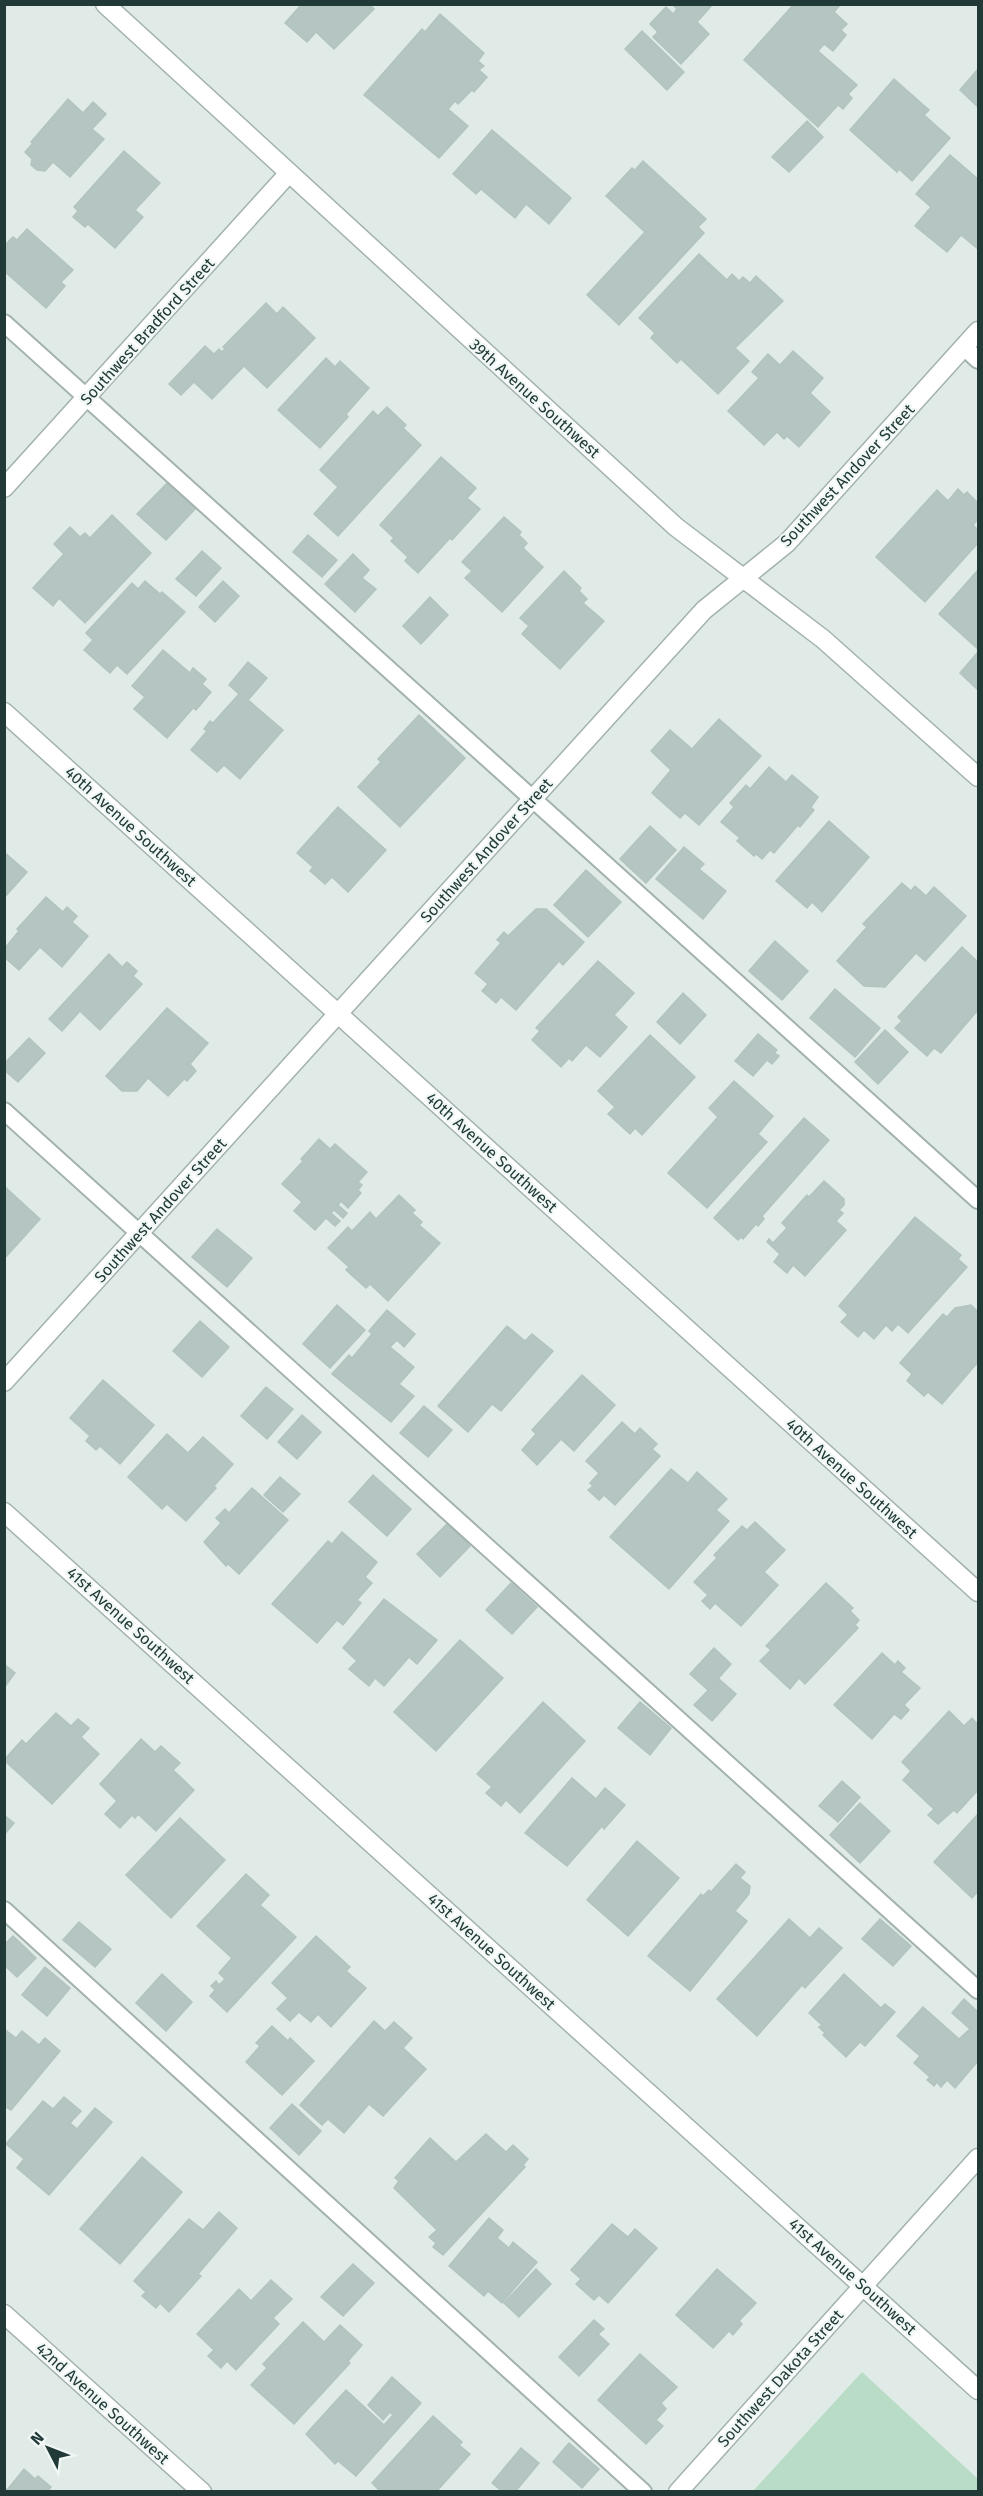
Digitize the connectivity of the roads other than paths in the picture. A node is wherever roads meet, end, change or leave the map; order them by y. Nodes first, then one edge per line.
1 (105, 4) edge
2 (289, 173) junction
3 (4, 323) edge
4 (978, 331) edge
5 (964, 347) junction
6 (978, 360) edge
7 (87, 398) junction
8 (4, 488) edge
9 (744, 578) junction
10 (4, 712) edge
11 (978, 777) edge
12 (532, 798) junction
13 (338, 1013) junction
14 (4, 1111) edge
15 (978, 1200) edge
16 (139, 1233) junction
17 (4, 1382) edge
18 (4, 1512) edge
19 (978, 1592) edge
20 (4, 1910) edge
21 (978, 1990) edge
22 (978, 2158) edge
23 (864, 2286) junction
24 (4, 2314) edge
25 (978, 2390) edge
26 (202, 2492) edge
27 (643, 2492) edge
28 (678, 2492) edge

1 - 2 street, 39th Avenue Southwest
2 - 7 street, Southwest Bradford Street
2 - 9 street, 39th Avenue Southwest
3 - 7 lane
4 - 5 street, Southwest Andover Street
5 - 6 lane
5 - 9 street, Southwest Andover Street
7 - 8 street, Southwest Bradford Street
7 - 12 lane
9 - 11 street, 39th Avenue Southwest
9 - 12 street, Southwest Andover Street
10 - 13 street, 40th Avenue Southwest
12 - 13 street, Southwest Andover Street
12 - 15 lane
13 - 16 street, Southwest Andover Street
13 - 19 street, 40th Avenue Southwest
14 - 16 lane
16 - 17 street, Southwest Andover Street
16 - 21 lane
18 - 23 street, 41st Avenue Southwest
20 - 27 lane
22 - 23 street, Southwest Dakota Street
23 - 25 street, 41st Avenue Southwest
23 - 28 street, Southwest Dakota Street
24 - 26 street, 42nd Avenue Southwest

